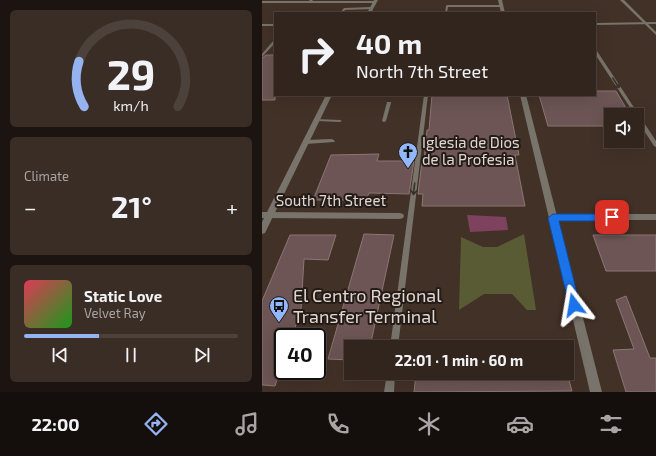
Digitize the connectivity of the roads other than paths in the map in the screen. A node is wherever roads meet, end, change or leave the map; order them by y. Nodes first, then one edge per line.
1 (500, 0) edge
2 (622, 0) edge
3 (311, 1) edge
4 (375, 1) edge
5 (262, 2) edge
6 (501, 6) junction
7 (372, 8) junction
8 (342, 12) edge
9 (370, 12) edge
10 (446, 12) edge
11 (503, 12) edge
12 (645, 23) junction
13 (656, 23) edge
14 (596, 24) edge
15 (262, 25) edge
16 (274, 25) edge
17 (656, 34) edge
18 (274, 42) edge
19 (596, 53) edge
20 (262, 56) edge
21 (329, 96) edge
22 (426, 96) edge
23 (523, 96) edge
24 (389, 103) dead end
25 (632, 108) edge
26 (317, 120) junction
27 (340, 121) dead end
28 (384, 121) dead end
29 (644, 126) edge
30 (332, 141) dead end
31 (306, 142) junction
32 (656, 145) edge
33 (266, 215) edge
34 (400, 216) dead end
35 (656, 217) edge
36 (553, 218) junction
37 (262, 231) edge
38 (395, 340) edge
39 (390, 380) edge
40 (389, 392) edge
41 (596, 392) edge

1 - 6 street
2 - 12 street
3 - 4 lane
3 - 5 lane
4 - 7 street
6 - 10 lane
6 - 11 street
7 - 8 lane
7 - 9 street
12 - 13 street
12 - 14 street
12 - 17 street
15 - 16 street
18 - 20 lane
19 -> 25 lane
21 - 26 street
22 -> 38 lane
23 - 36 street
24 - 28 lane
26 - 27 lane
26 - 31 street
29 - 32 lane
30 - 31 lane
31 - 33 street
33 - 34 street, South 7th Street
33 - 37 street
35 - 36 street
36 - 41 street
39 - 40 lane

